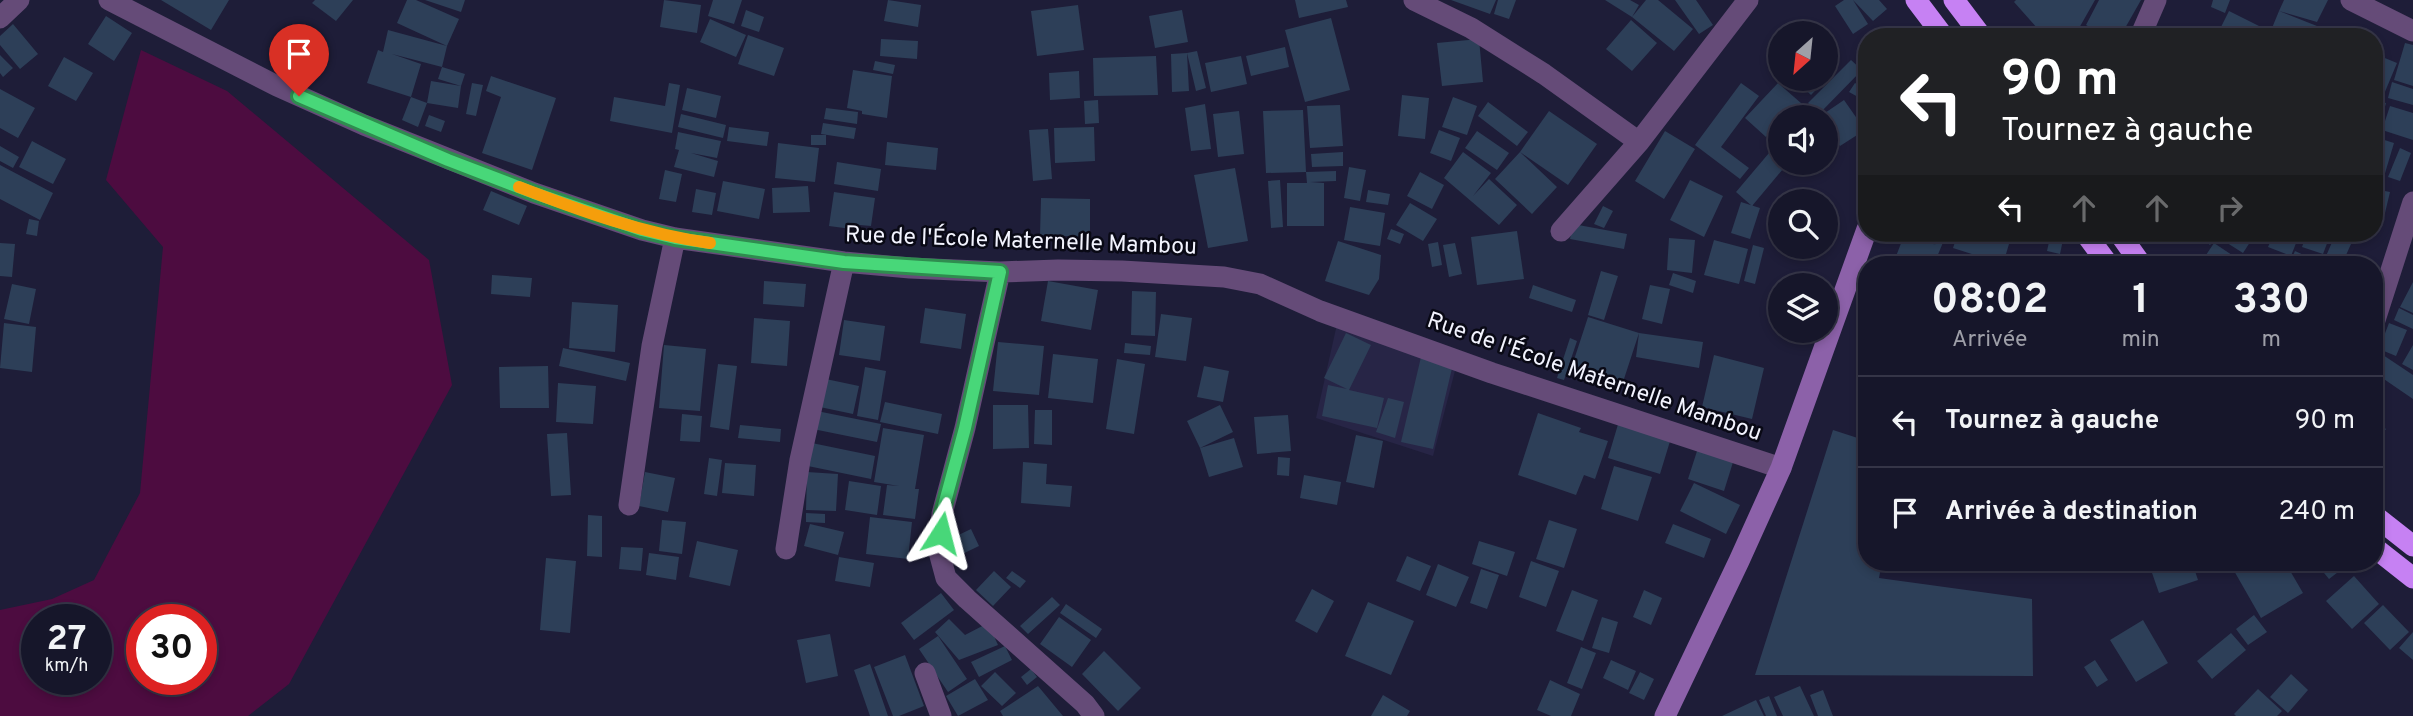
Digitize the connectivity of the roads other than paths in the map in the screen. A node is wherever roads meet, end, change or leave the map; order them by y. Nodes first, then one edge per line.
1 (19, 0) edge
2 (108, 0) edge
3 (1414, 0) edge
4 (1748, 0) edge
5 (1916, 0) edge
6 (2156, 0) edge
7 (2351, 0) edge
8 (1959, 7) edge
9 (0, 18) edge
10 (1936, 28) edge
11 (1947, 28) edge
12 (1975, 28) edge
13 (2144, 28) edge
14 (2413, 31) edge
15 (1639, 142) junction
16 (2413, 202) edge
17 (1561, 231) dead end
18 (675, 238) junction
19 (1862, 242) edge
20 (844, 262) junction
21 (1000, 272) junction
22 (2383, 295) edge
23 (1781, 468) junction
24 (629, 505) dead end
25 (2383, 522) edge
26 (2413, 545) edge
27 (786, 549) dead end
28 (2383, 554) edge
29 (2413, 578) edge
30 (925, 674) dead end
31 (941, 716) edge
32 (1094, 716) edge
33 (1665, 716) edge

1 - 9 street
2 - 18 street, Rue de l'École Maternelle Mambou
3 - 15 street
4 - 15 street
5 - 10 highway
6 - 13 street
7 - 14 street
8 - 11 street
8 - 12 highway
15 - 17 street
16 - 22 street
18 - 20 street, Rue de l'École Maternelle Mambou
18 - 24 street
19 - 23 street
20 - 21 street, Rue de l'École Maternelle Mambou
20 - 27 street
21 - 23 street, Rue de l'École Maternelle Mambou
21 - 32 street
23 - 33 street
25 - 26 highway
28 - 29 highway
30 - 31 street

